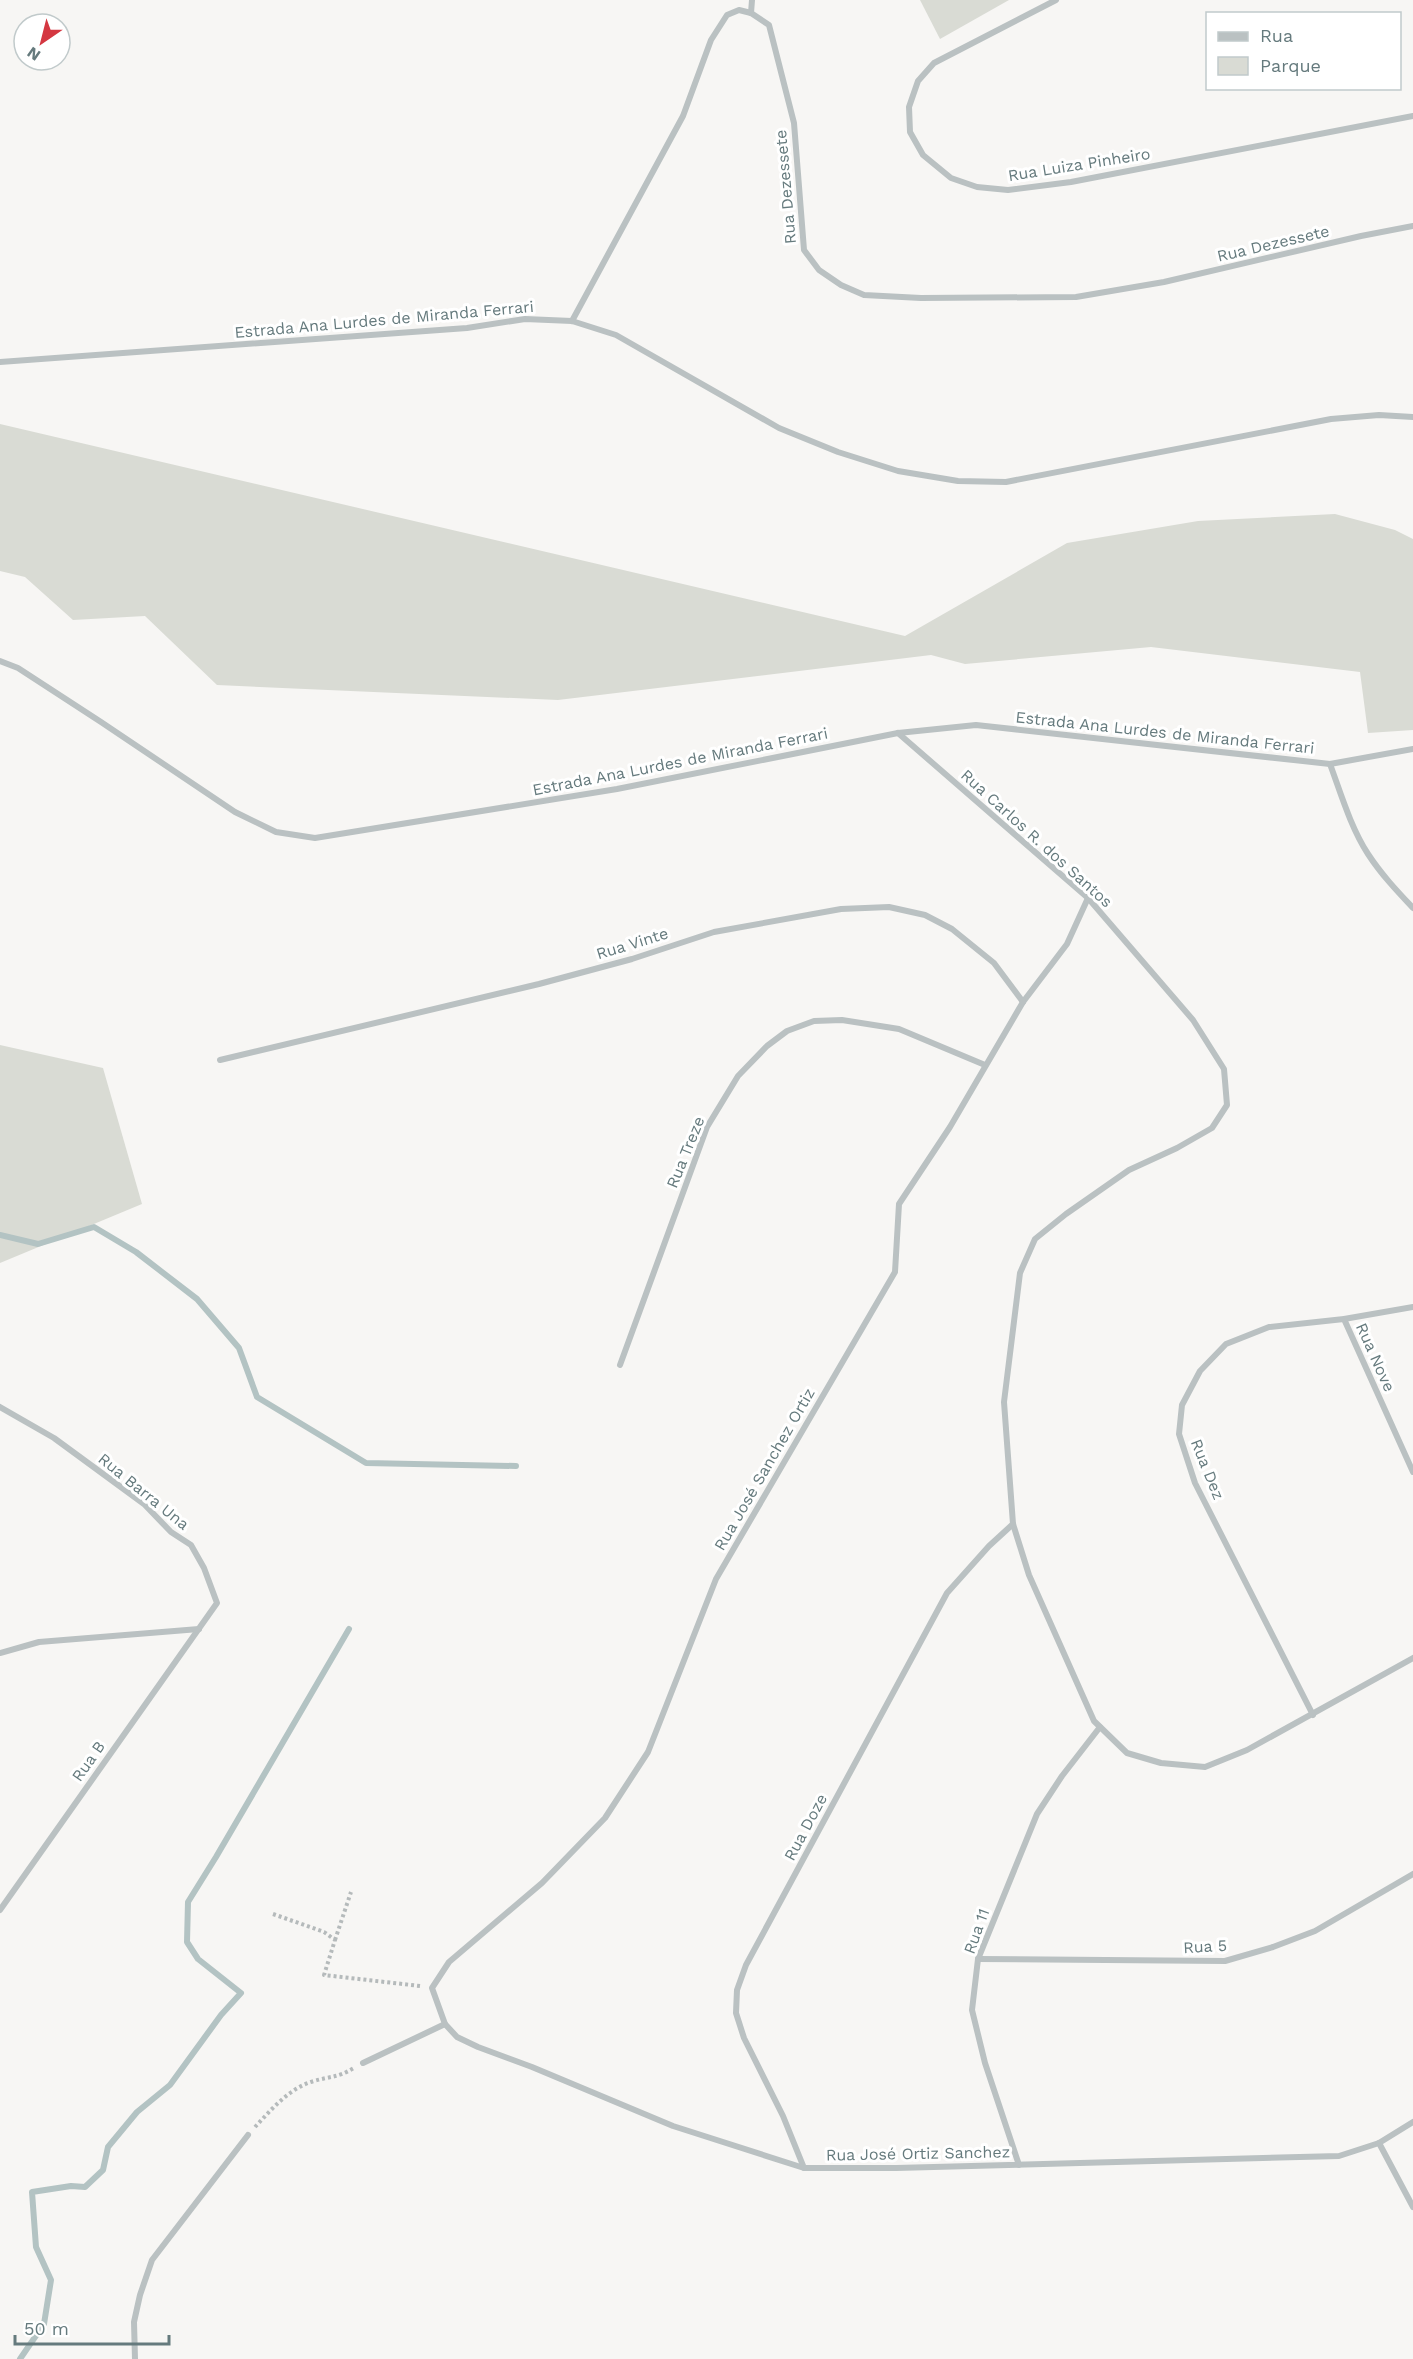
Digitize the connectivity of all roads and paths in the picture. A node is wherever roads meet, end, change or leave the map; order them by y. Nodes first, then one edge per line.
1 (752, 0) edge
2 (1056, 0) edge
3 (751, 13) junction
4 (1413, 116) edge
5 (1413, 226) edge
6 (572, 321) junction
7 (0, 362) edge
8 (1413, 417) edge
9 (0, 661) edge
10 (898, 733) junction
11 (1413, 749) edge
12 (1330, 764) junction
13 (1088, 898) junction
14 (1413, 908) edge
15 (1023, 1002) junction
16 (220, 1060) dead end
17 (985, 1065) junction
18 (1413, 1307) edge
19 (1344, 1319) junction
20 (620, 1365) dead end
21 (0, 1407) edge
22 (1413, 1472) edge
23 (1012, 1524) junction
24 (199, 1629) junction
25 (0, 1653) edge
26 (1413, 1658) edge
27 (1313, 1714) junction
28 (1101, 1728) junction
29 (1413, 1874) edge
30 (351, 1892) dead end
31 (0, 1910) edge
32 (273, 1914) dead end
33 (335, 1940) junction
34 (978, 1959) junction
35 (432, 1988) junction
36 (445, 2024) junction
37 (363, 2063) joint
38 (1413, 2122) edge
39 (248, 2135) joint
40 (1380, 2143) junction
41 (1019, 2165) junction
42 (804, 2168) junction
43 (1413, 2207) edge
44 (135, 2359) edge

1 - 3 street
2 - 4 street, Rua Luiza Pinheiro
3 - 5 street, Rua Dezessete
3 - 6 street
6 - 7 street, Estrada Ana Lurdes de Miranda Ferrari
6 - 8 street, Estrada Ana Lurdes de Miranda Ferrari
9 - 10 street, Estrada Ana Lurdes de Miranda Ferrari
10 - 12 street, Estrada Ana Lurdes de Miranda Ferrari
10 - 13 street, Rua Carlos R. dos Santos
11 - 12 street, Estrada Ana Lurdes de Miranda Ferrari
12 - 14 street
13 - 15 street, Rua José Sanchez Ortiz
13 - 23 street, Rua Carlos R. dos Santos
15 - 16 street, Rua Vinte
15 - 17 street, Rua José Sanchez Ortiz
17 - 20 street, Rua Treze
17 - 35 street, Rua José Sanchez Ortiz
18 - 19 street, Rua Dez
19 - 22 street, Rua Nove
19 - 27 street, Rua Dez
21 - 24 street, Rua Barra Una
23 - 28 street, Rua Carlos R. dos Santos
23 - 42 street, Rua Doze
24 - 25 street
24 - 31 street, Rua B
26 - 27 street, Rua Carlos R. dos Santos
27 - 28 street, Rua Carlos R. dos Santos
28 - 34 street, Rua 11
29 - 34 street, Rua 5
30 - 33 path
32 - 33 path
33 - 35 path
34 - 41 street, Rua 11
35 - 36 street
36 - 37 street
36 - 42 street, Rua José Ortiz Sanchez
37 - 39 path
38 - 40 street, Rua José Ortiz Sanchez
39 - 44 street
40 - 41 street, Rua José Ortiz Sanchez
40 - 43 street
41 - 42 street, Rua José Ortiz Sanchez

